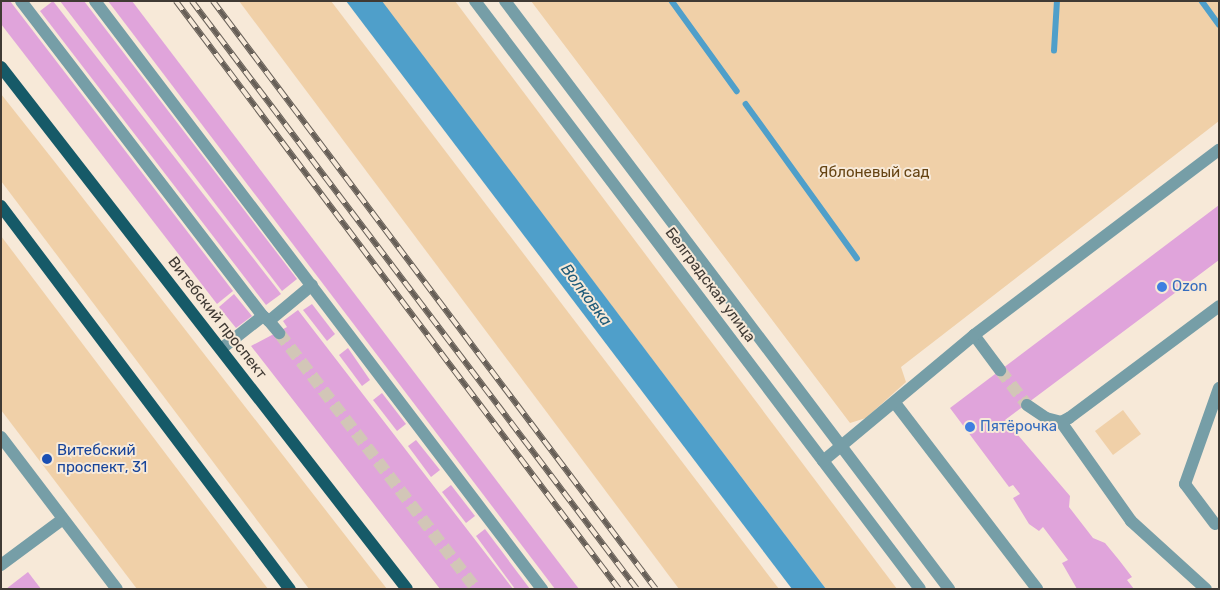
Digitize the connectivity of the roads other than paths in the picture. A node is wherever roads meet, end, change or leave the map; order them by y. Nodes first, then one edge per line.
1 (95, 1) edge
2 (475, 1) edge
3 (505, 1) edge
4 (25, 3) edge
5 (1, 66) edge
6 (1219, 150) edge
7 (1, 206) edge
8 (312, 285) junction
9 (1219, 306) edge
10 (266, 319) junction
11 (279, 333) tunnel mouth
12 (974, 334) junction
13 (221, 349) junction
14 (1000, 370) tunnel mouth
15 (1219, 388) edge
16 (894, 403) junction
17 (1027, 405) tunnel mouth
18 (1061, 422) junction
19 (1, 436) edge
20 (842, 446) junction
21 (823, 461) junction
22 (64, 518) junction
23 (1218, 524) edge
24 (1, 565) edge
25 (117, 589) edge
26 (290, 589) edge
27 (407, 589) edge
28 (542, 589) edge
29 (920, 589) edge
30 (949, 589) edge
31 (1037, 589) edge
32 (1206, 589) edge

1 - 8 street
2 - 21 street, Белградская улица
3 - 20 street, Белградская улица
4 - 10 street
5 - 13 main road, Витебский проспект
6 - 12 street
7 - 26 main road
8 - 10 street
8 - 28 street
9 - 18 street
10 - 11 street
10 - 13 street
12 - 14 street
12 - 16 street
13 - 27 main road, Витебский проспект
15 - 23 street
16 - 20 street
16 - 31 street
17 - 18 street
18 - 32 street
19 - 22 street
20 - 21 street
20 - 30 street, Белградская улица
21 - 29 street, Белградская улица
22 - 24 street
22 - 25 street

